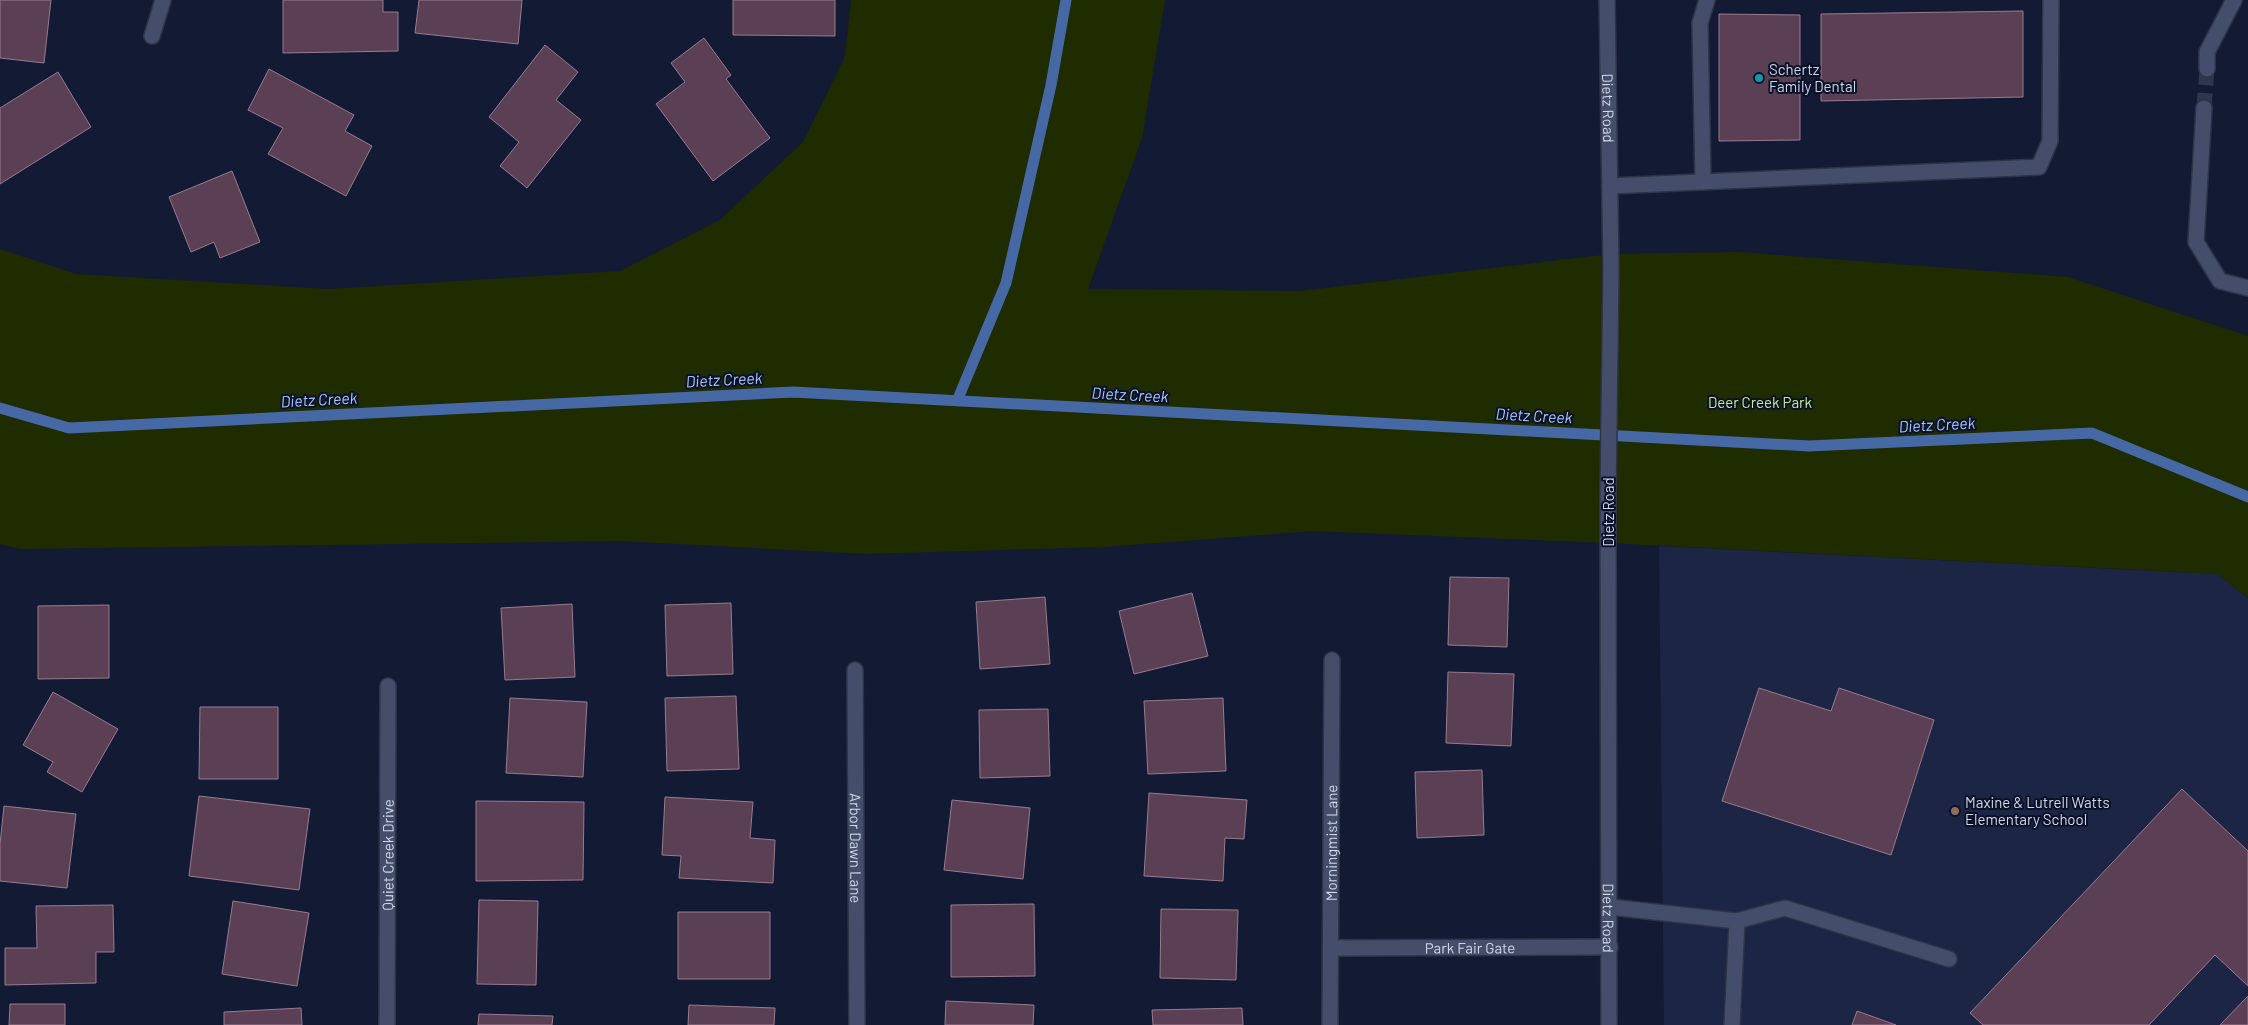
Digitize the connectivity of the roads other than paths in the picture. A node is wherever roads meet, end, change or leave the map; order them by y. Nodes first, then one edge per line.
1 (164, 0) edge
2 (1608, 0) edge
3 (1707, 0) edge
4 (2051, 0) edge
5 (2234, 0) edge
6 (152, 36) dead end
7 (2207, 69) tunnel mouth
8 (2204, 108) tunnel mouth
9 (1703, 182) junction
10 (1610, 186) junction
11 (2248, 288) edge
12 (1332, 660) dead end
13 (855, 670) dead end
14 (388, 686) dead end
15 (1610, 907) junction
16 (1737, 921) junction
17 (1610, 947) junction
18 (1331, 948) junction
19 (1949, 958) dead end
20 (387, 1025) edge
21 (857, 1025) edge
22 (1330, 1025) edge
23 (1610, 1025) edge
24 (1732, 1025) edge

1 - 6 street
2 - 10 street, Dietz Road
3 - 9 street
4 - 9 street
5 - 7 street
8 - 11 street
9 - 10 street
10 - 15 street, Dietz Road
12 - 18 street, Morningmist Lane
13 - 21 street, Arbor Dawn Lane
14 - 20 street, Quiet Creek Drive
15 - 16 street
15 - 17 street, Dietz Road
16 - 19 street
16 - 24 street
17 - 18 street, Park Fair Gate
17 - 23 street, Dietz Road
18 - 22 street, Morningmist Lane

